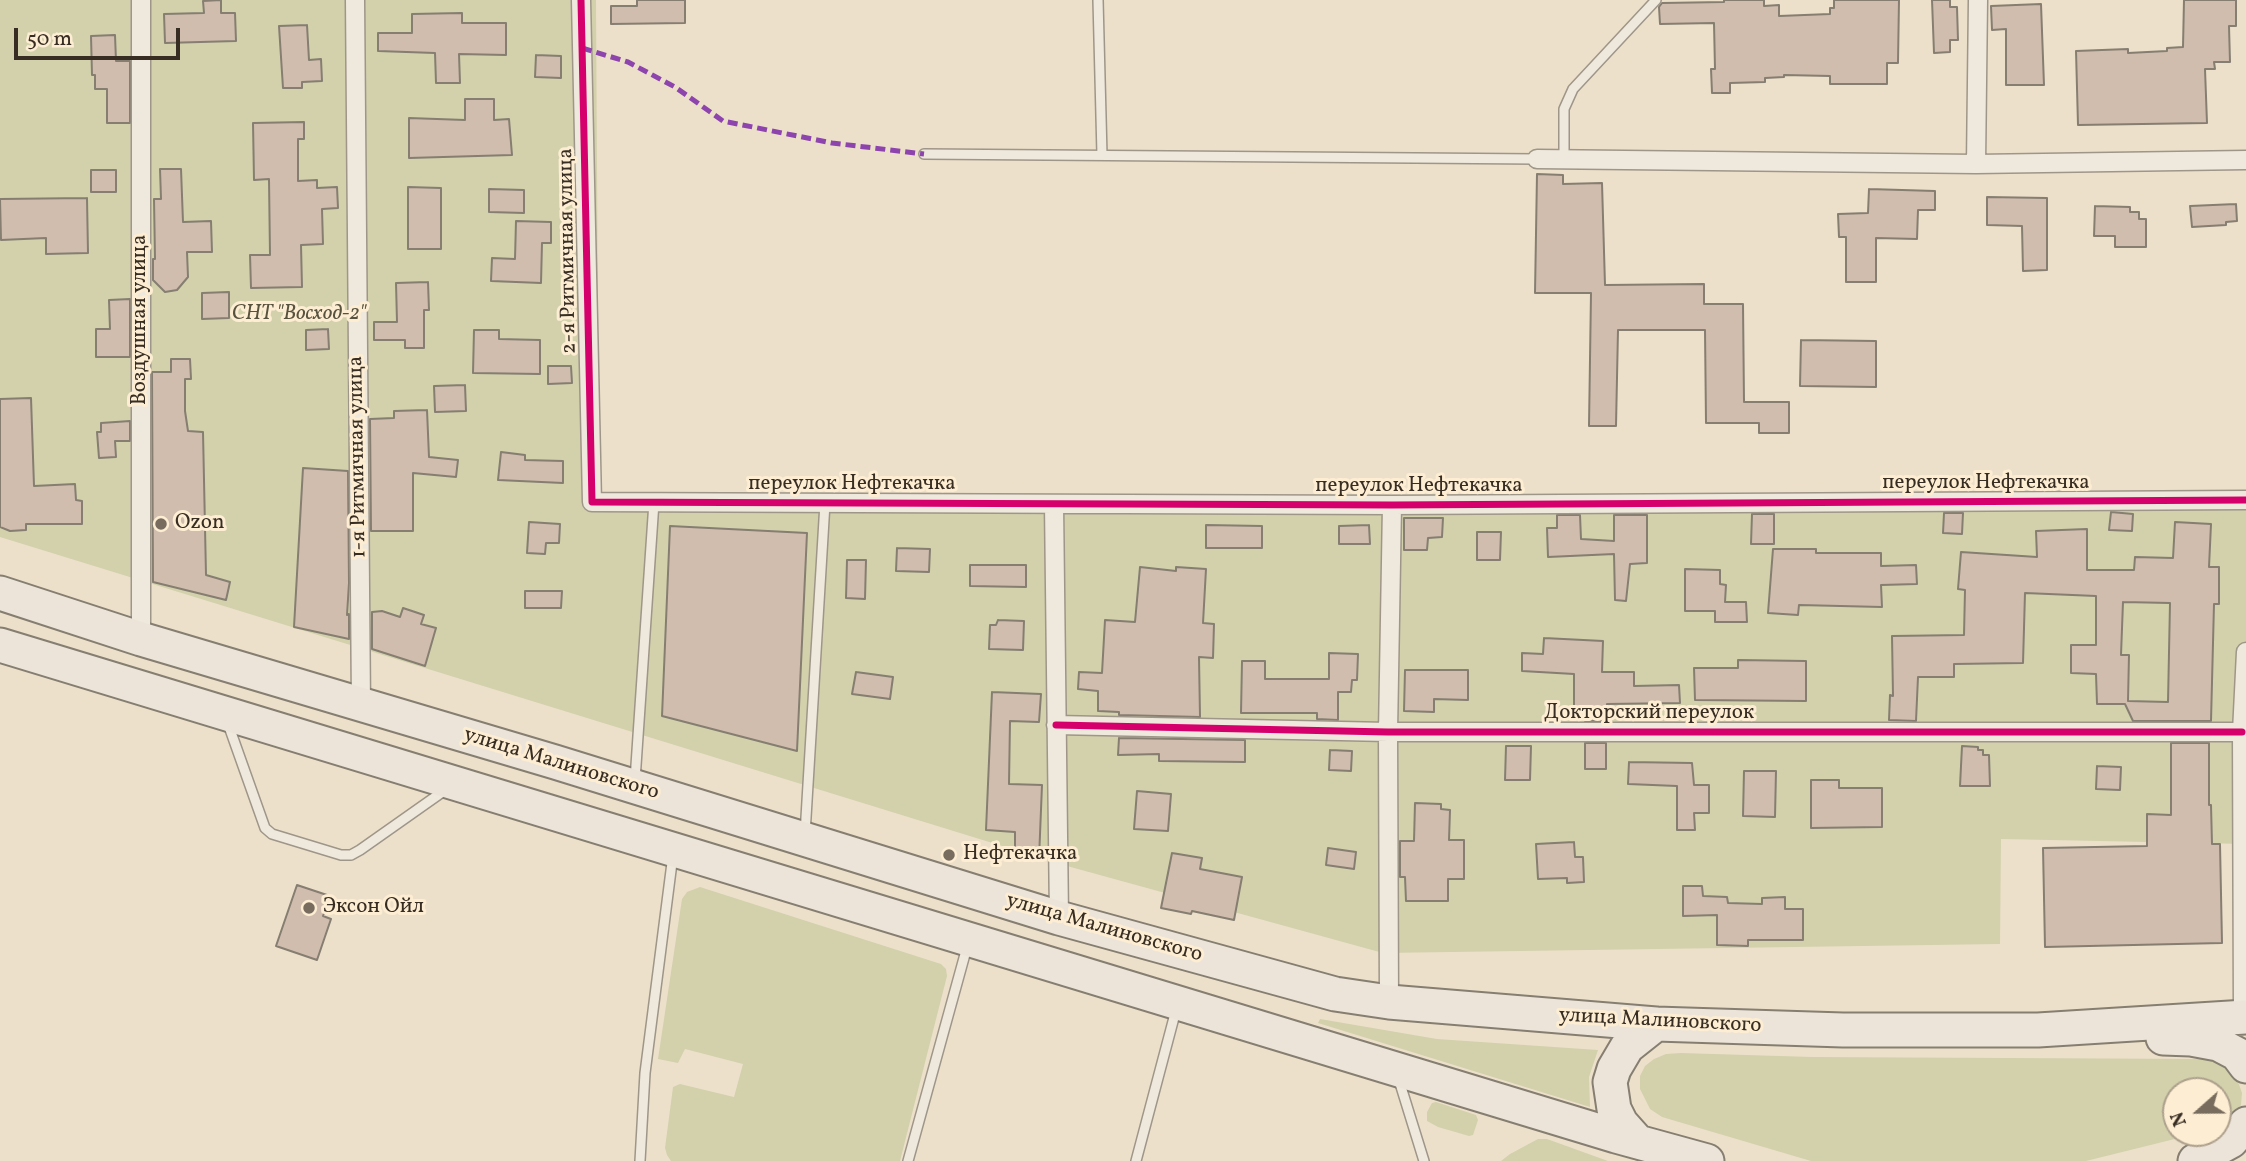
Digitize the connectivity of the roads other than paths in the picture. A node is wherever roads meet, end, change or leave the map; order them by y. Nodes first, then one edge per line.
1 (141, 0) edge
2 (355, 0) edge
3 (581, 0) edge
4 (1098, 0) edge
5 (1656, 0) edge
6 (1978, 0) edge
7 (924, 154) dead end
8 (1102, 155) junction
9 (1564, 158) junction
10 (1537, 159) joint
11 (2246, 160) edge
12 (1976, 164) junction
13 (2246, 500) edge
14 (592, 502) joint
15 (653, 502) junction
16 (825, 503) junction
17 (1054, 503) junction
18 (1392, 505) junction
19 (0, 593) edge
20 (141, 639) junction
21 (0, 645) edge
22 (2246, 652) edge
23 (361, 705) junction
24 (224, 713) junction
25 (1056, 726) junction
26 (1388, 732) junction
27 (2242, 732) junction
28 (455, 783) junction
29 (635, 787) junction
30 (805, 839) junction
31 (673, 849) junction
32 (1059, 918) junction
33 (969, 939) junction
34 (1178, 1002) junction
35 (1389, 1002) junction
36 (2245, 1017) edge
37 (1656, 1024) junction
38 (2038, 1030) junction
39 (2246, 1066) edge
40 (1396, 1068) junction
41 (2246, 1124) edge
42 (1638, 1142) junction
43 (1700, 1160) edge
44 (640, 1161) edge
45 (908, 1161) edge
46 (1136, 1161) edge
47 (1424, 1161) edge
48 (2195, 1161) edge

1 - 20 street, Воздушная улица
2 - 23 street, 1-я Ритмичная улица
3 - 14 street, 2-я Ритмичная улица
4 - 8 lane
5 - 9 lane
6 - 12 street
7 - 8 lane
8 - 10 lane
9 - 10 street
9 - 12 street
11 - 12 street
13 - 18 street, переулок Нефтекачка
14 - 15 street, переулок Нефтекачка
15 - 16 street, переулок Нефтекачка
15 - 29 lane
16 - 17 street, переулок Нефтекачка
16 - 30 lane
17 - 18 street, переулок Нефтекачка
17 - 25 street
18 - 26 street
19 - 20 highway, улица Малиновского
20 - 23 highway, улица Малиновского
21 - 24 highway
22 - 27 street
23 - 29 highway, улица Малиновского
24 - 28 highway
24 - 28 lane
25 - 26 street, Докторский переулок
25 - 32 street
26 - 27 street, Докторский переулок
26 - 35 street
27 - 36 street
28 - 31 highway
29 - 30 highway, улица Малиновского
30 - 32 highway, улица Малиновского
31 - 33 highway
31 - 44 lane
32 - 35 highway, улица Малиновского
33 - 34 highway
33 - 45 lane
34 - 40 highway
34 - 46 lane
35 - 37 highway, улица Малиновского
36 - 38 highway, улица Малиновского
37 - 38 highway, улица Малиновского
37 - 42 highway
38 - 39 highway
40 - 42 highway
40 - 47 lane
41 - 48 highway
42 - 43 highway

